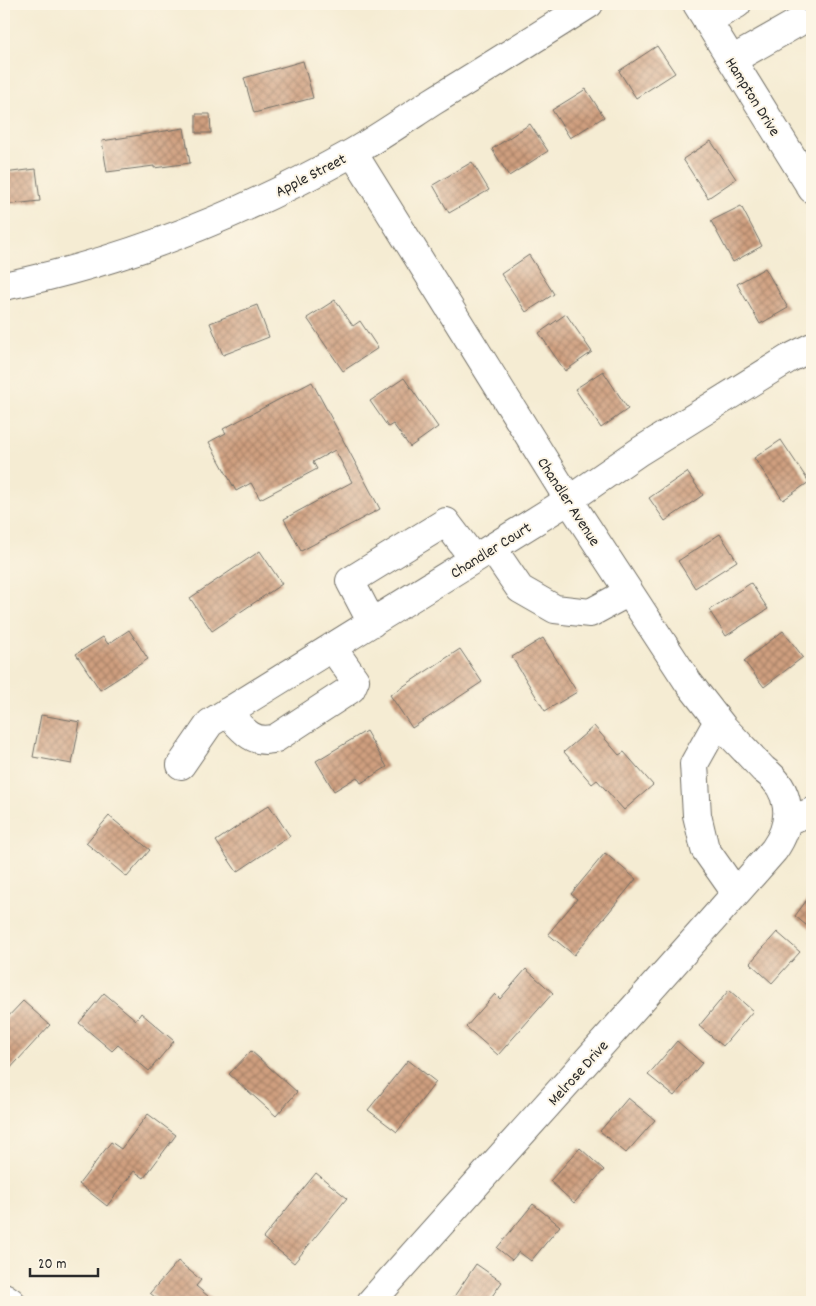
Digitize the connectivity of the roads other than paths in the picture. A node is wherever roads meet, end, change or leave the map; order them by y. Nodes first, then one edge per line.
1 (589, 4) edge
2 (737, 4) edge
3 (702, 12) edge
4 (797, 23) dead end
5 (732, 60) junction
6 (353, 152) junction
7 (812, 188) edge
8 (4, 286) edge
9 (812, 347) edge
10 (569, 500) junction
11 (483, 554) junction
12 (629, 592) junction
13 (372, 623) junction
14 (332, 648) junction
15 (227, 712) junction
16 (718, 721) junction
17 (181, 766) dead end
18 (794, 824) edge
19 (736, 893) junction
20 (4, 1297) edge
21 (11, 1302) edge
22 (371, 1302) edge

1 - 6 street, Apple Street
2 - 3 street
3 - 5 street, Hampton Drive
4 - 5 street
5 - 7 street, Hampton Drive
6 - 8 street, Apple Street
6 - 10 street, Chandler Avenue
9 - 10 street, Chandler Court
10 - 11 street, Chandler Court
10 - 12 street, Chandler Avenue
11 - 12 street
11 - 13 street, Chandler Court
11 - 13 street
12 - 16 street, Chandler Avenue
13 - 14 street, Chandler Court
14 - 15 street, Chandler Court
14 - 15 street
15 - 17 street, Chandler Court
16 - 18 street, Chandler Avenue
16 - 19 street
18 - 19 street, Melrose Drive
19 - 22 street, Melrose Drive
20 - 21 street

